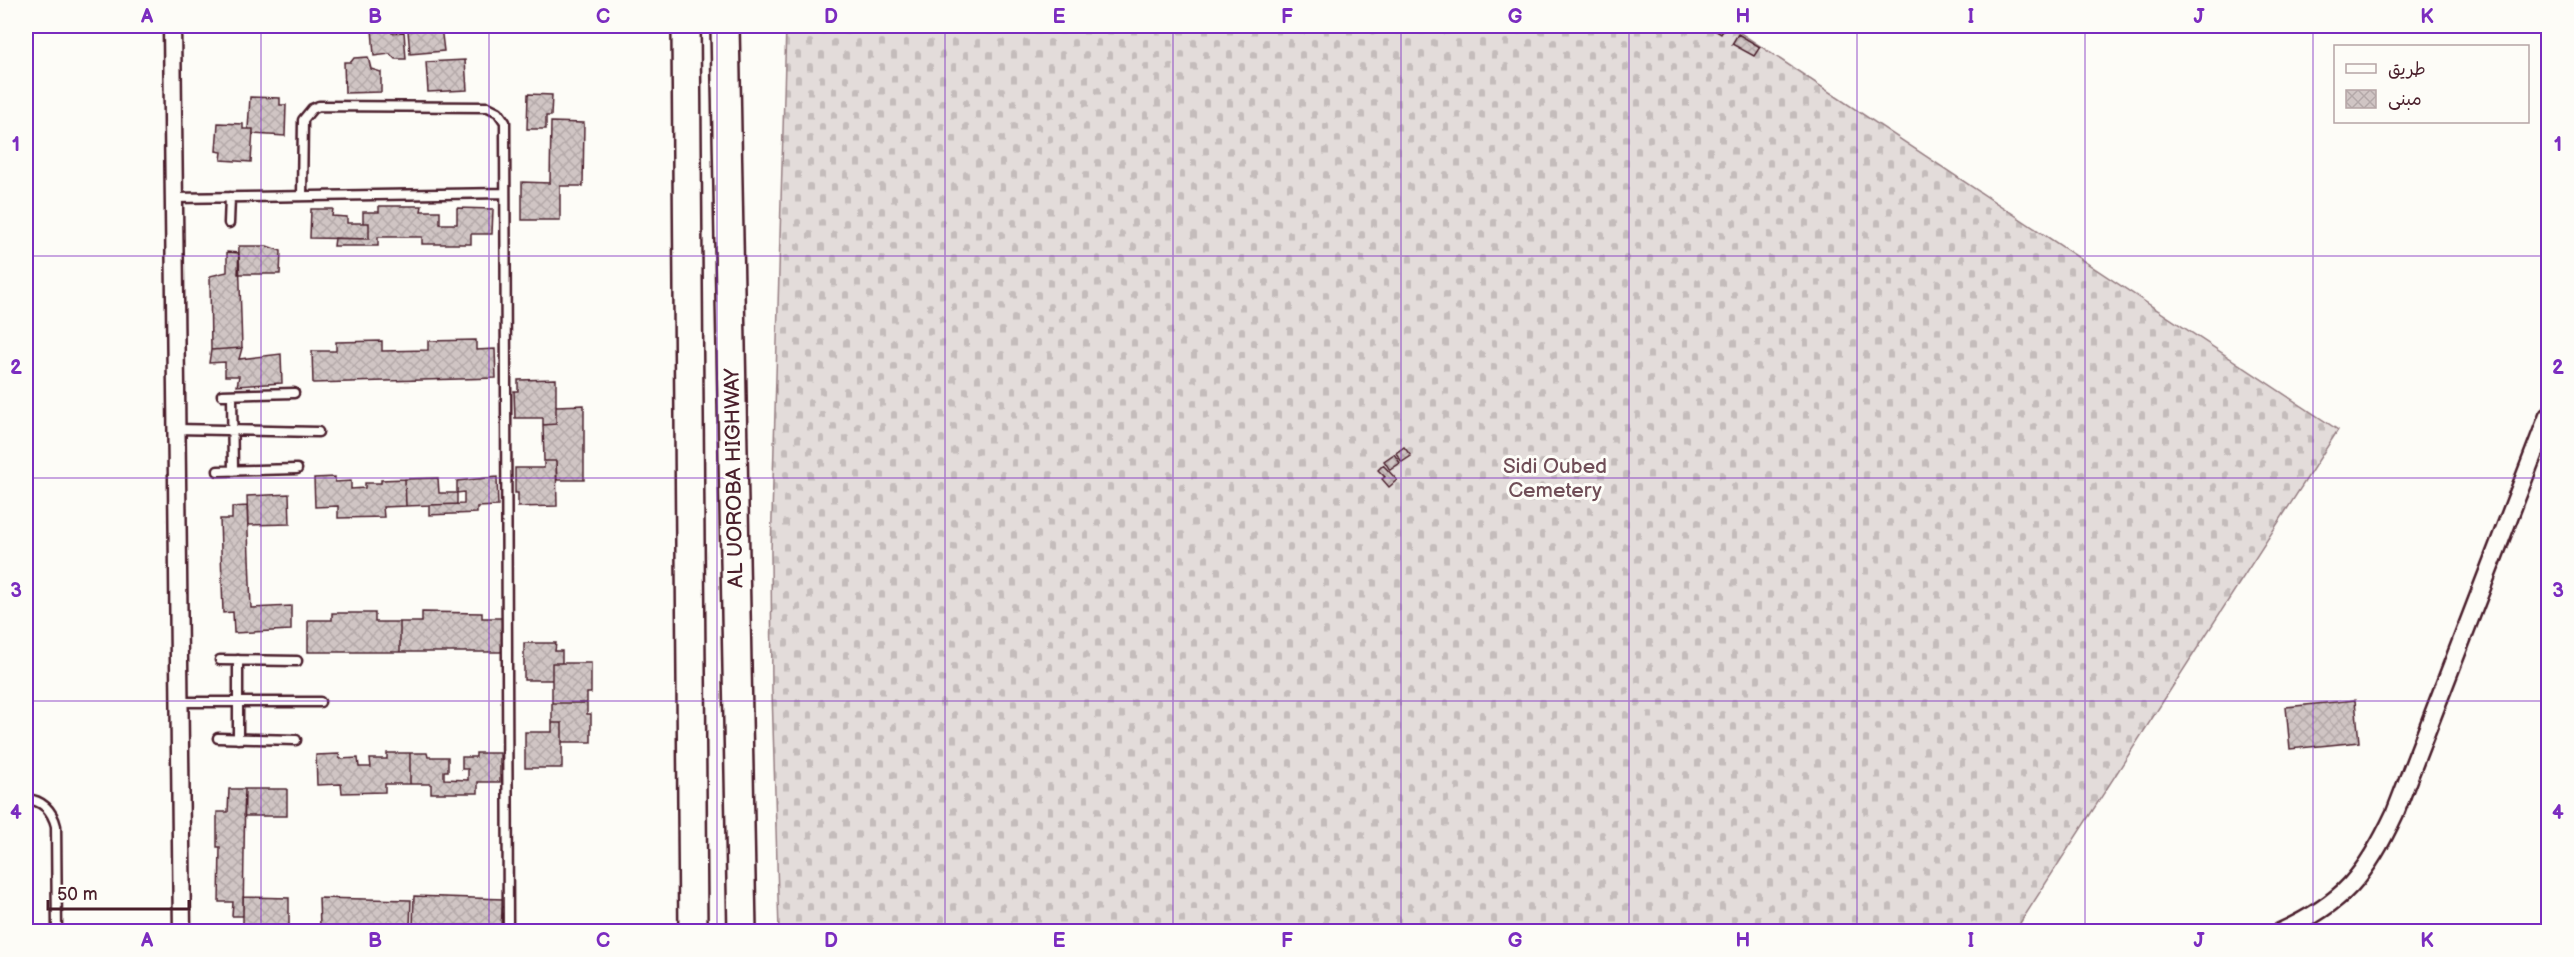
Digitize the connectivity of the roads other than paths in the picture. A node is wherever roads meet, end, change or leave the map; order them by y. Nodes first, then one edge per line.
1 (172, 26) edge
2 (686, 26) edge
3 (725, 26) edge
4 (506, 193) junction
5 (302, 196) junction
6 (230, 197) junction
7 (174, 198) junction
8 (229, 223) dead end
9 (294, 393) dead end
10 (222, 395) dead end
11 (232, 395) junction
12 (2548, 416) edge
13 (176, 429) junction
14 (233, 430) junction
15 (318, 432) dead end
16 (297, 469) dead end
17 (218, 471) dead end
18 (233, 471) junction
19 (220, 660) dead end
20 (238, 660) junction
21 (297, 661) dead end
22 (179, 702) junction
23 (238, 702) junction
24 (320, 702) dead end
25 (218, 738) dead end
26 (238, 739) junction
27 (296, 740) dead end
28 (26, 799) edge
29 (57, 932) edge
30 (182, 932) edge
31 (508, 932) edge
32 (693, 932) edge
33 (742, 932) edge
34 (2280, 932) edge

1 - 7 street
2 - 32 highway, AL UOROBA HIGHWAY
3 - 33 highway, AL UOROBA HIGHWAY
4 - 5 lane
4 - 5 lane
4 - 31 lane
5 - 6 lane
6 - 7 lane
6 - 8 lane
7 - 13 street
9 - 11 lane
10 - 11 lane
11 - 14 lane
12 - 34 street
13 - 14 lane
13 - 22 street
14 - 15 lane
14 - 18 lane
16 - 18 lane
17 - 18 lane
19 - 20 lane
20 - 21 lane
20 - 23 lane
22 - 23 lane
22 - 30 street
23 - 24 lane
23 - 26 lane
25 - 26 lane
26 - 27 lane
28 - 29 lane

